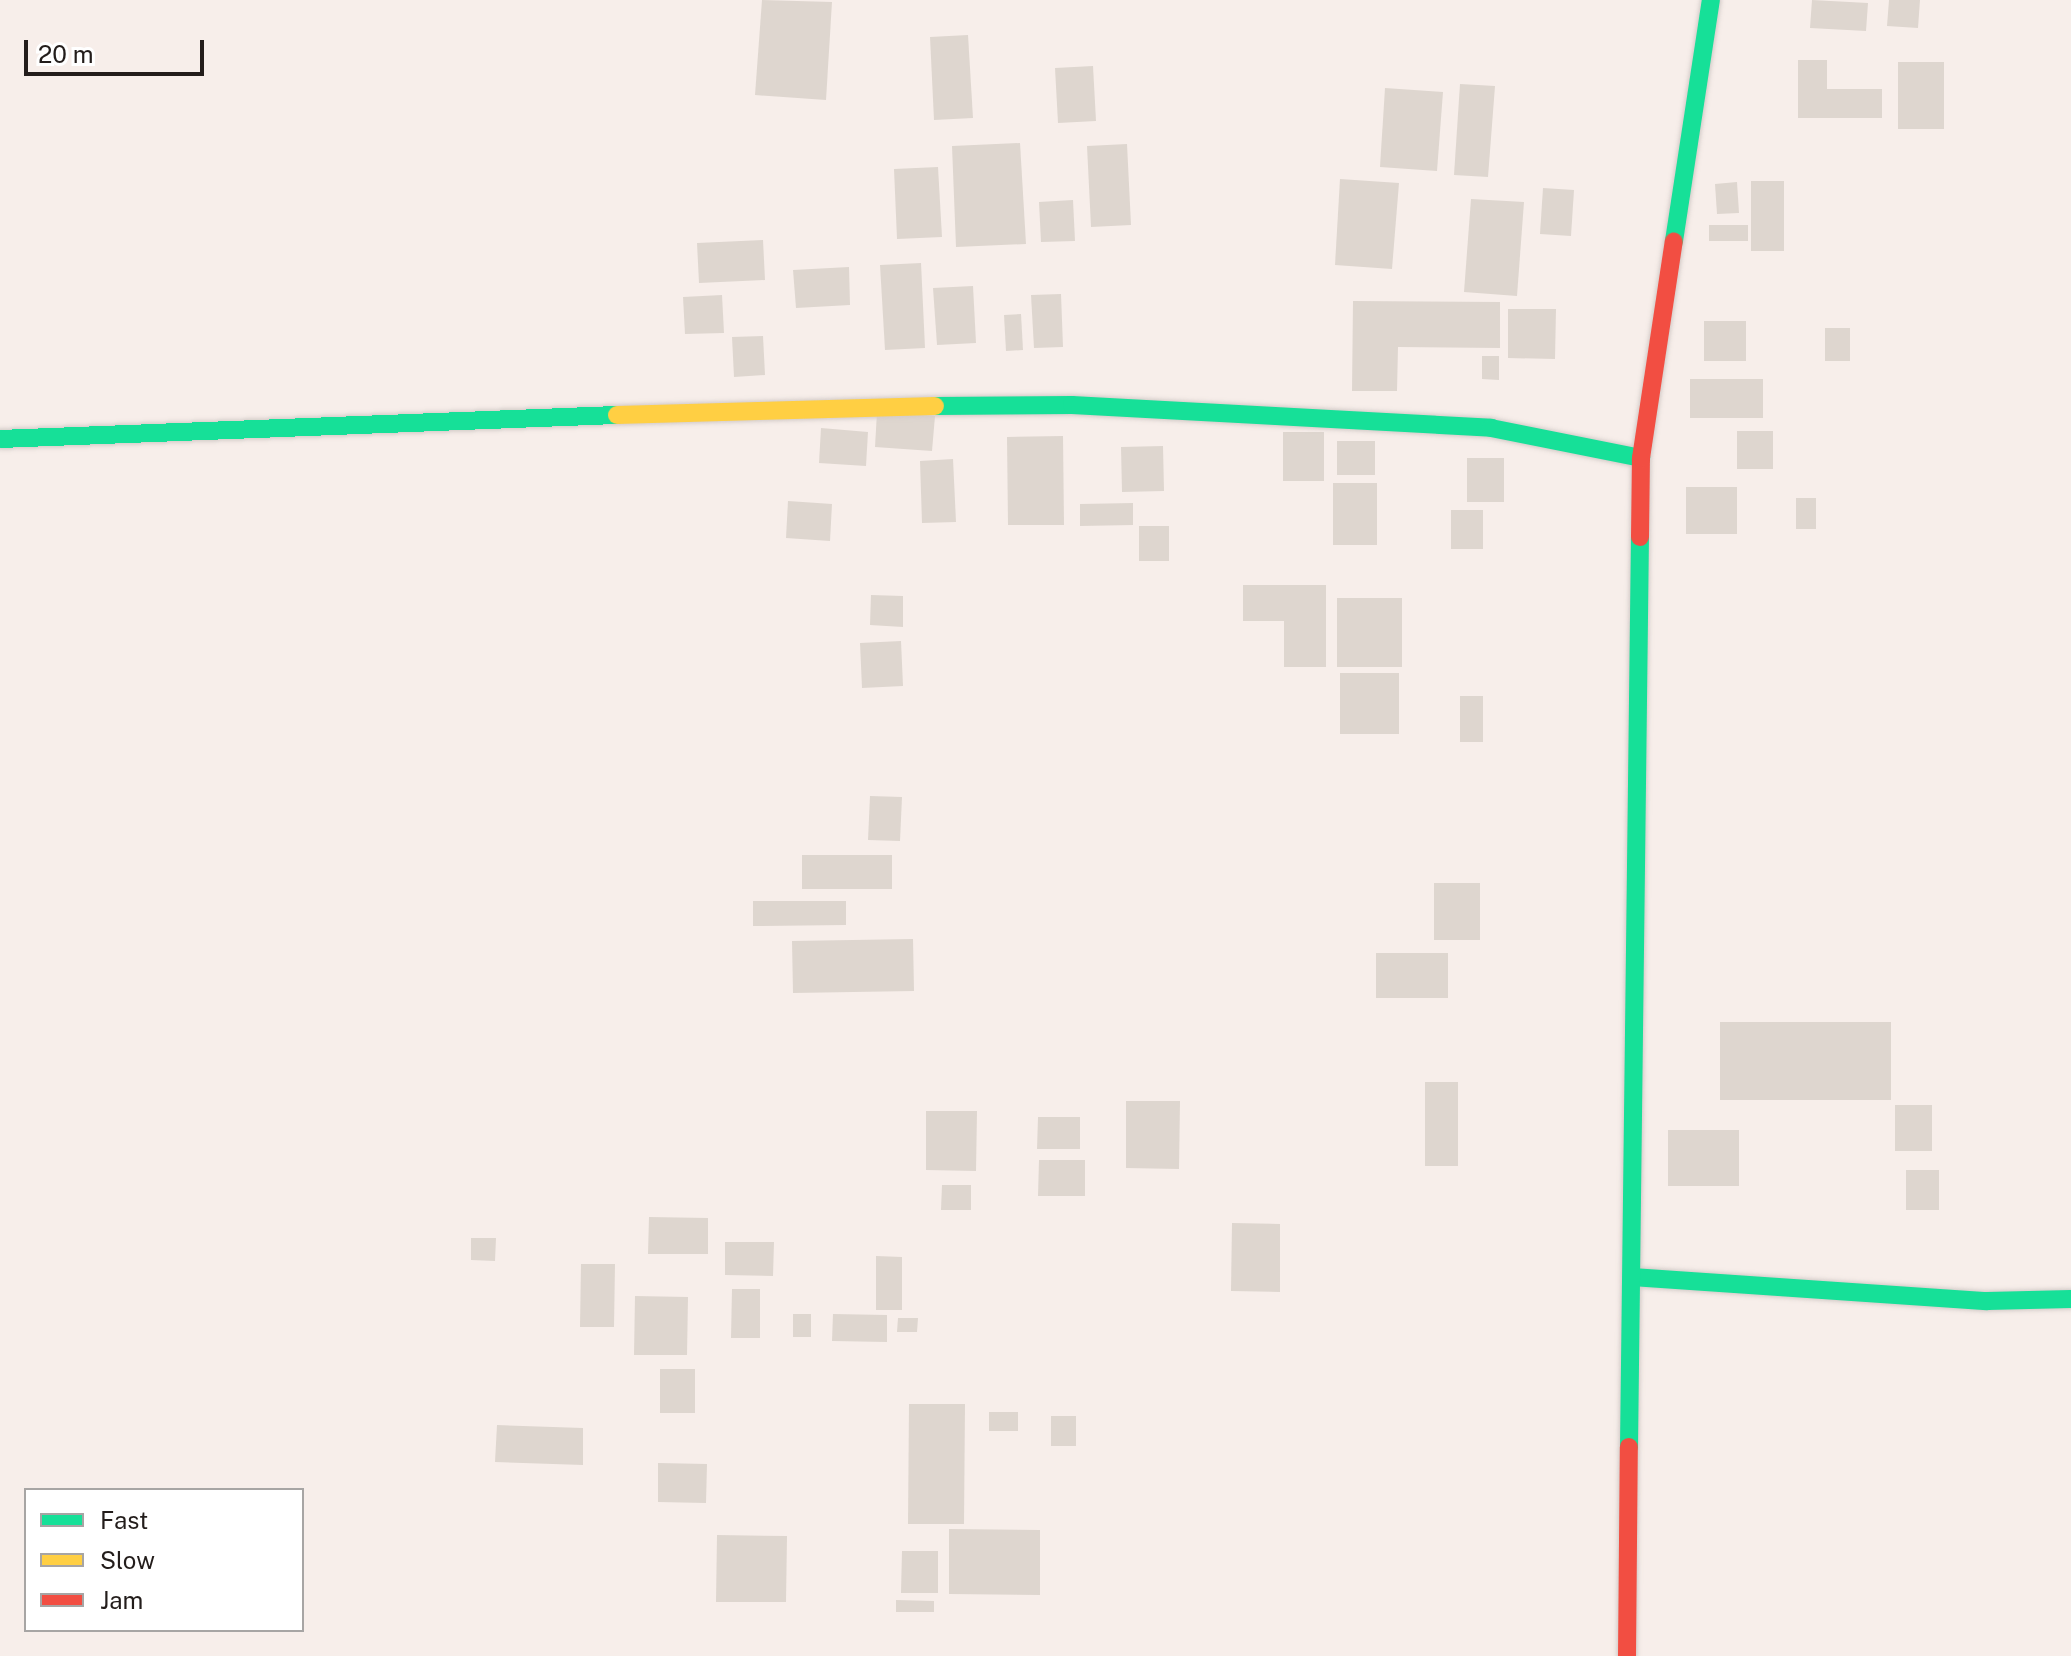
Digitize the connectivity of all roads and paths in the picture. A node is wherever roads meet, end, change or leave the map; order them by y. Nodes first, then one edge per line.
1 (1711, 0) edge
2 (0, 439) edge
3 (1641, 458) junction
4 (1632, 1277) junction
5 (2071, 1299) edge
6 (1627, 1656) edge

1 - 3 street
2 - 3 street
3 - 4 street
4 - 5 street
4 - 6 street

